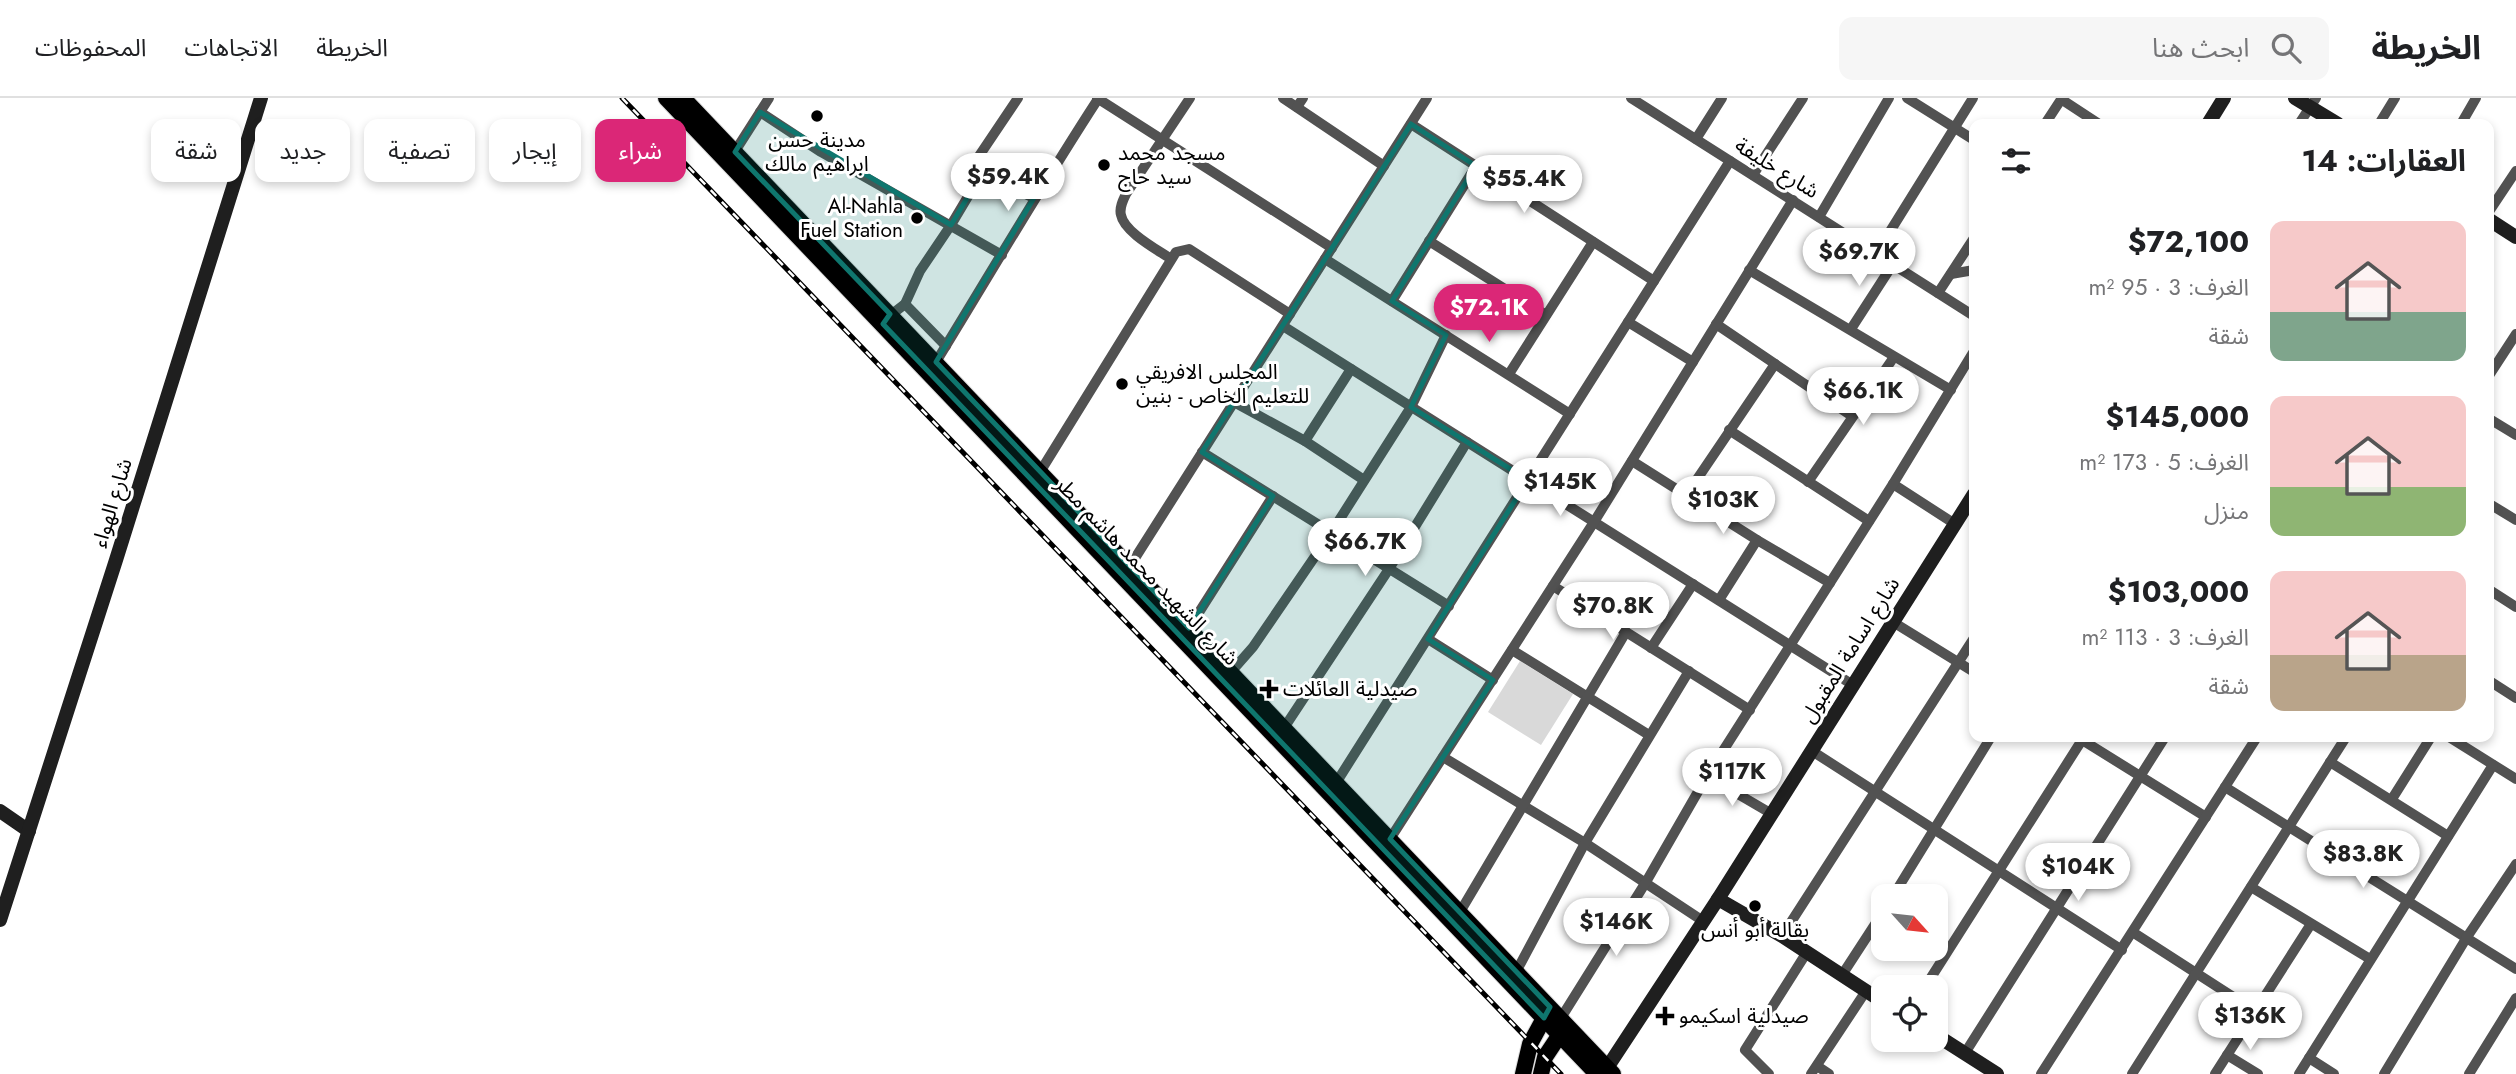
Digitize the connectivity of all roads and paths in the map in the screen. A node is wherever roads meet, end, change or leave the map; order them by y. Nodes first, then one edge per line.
1 (261, 98) edge
2 (666, 98) edge
3 (683, 98) edge
4 (769, 98) edge
5 (1018, 98) edge
6 (1098, 98) edge
7 (1190, 98) edge
8 (1283, 98) edge
9 (1427, 98) edge
10 (1631, 98) edge
11 (1721, 98) edge
12 (1803, 98) edge
13 (1889, 98) edge
14 (1907, 98) edge
15 (1973, 98) edge
16 (2224, 98) edge
17 (2295, 98) edge
18 (2395, 98) edge
19 (2476, 98) edge
20 (2061, 99) edge
21 (2313, 102) edge
22 (1300, 103) edge
23 (760, 112) junction
24 (2048, 119) edge
25 (2091, 119) edge
26 (2211, 119) edge
27 (2302, 119) edge
28 (2333, 119) edge
29 (2382, 119) edge
30 (2463, 119) edge
31 (1410, 124) junction
32 (1955, 128) junction
33 (1969, 137) edge
34 (1163, 139) junction
35 (1696, 139) junction
36 (731, 157) junction
37 (1730, 161) junction
38 (1384, 166) junction
39 (1476, 166) junction
40 (2516, 171) edge
41 (982, 173) junction
42 (1753, 175) junction
43 (1034, 198) junction
44 (1793, 201) junction
45 (2494, 204) edge
46 (1819, 217) junction
47 (2494, 223) edge
48 (951, 225) junction
49 (2516, 237) edge
50 (1429, 241) junction
51 (1592, 242) junction
52 (1969, 246) edge
53 (1332, 248) junction
54 (1876, 254) junction
55 (1002, 255) junction
56 (1325, 259) junction
57 (1171, 260) junction
58 (1893, 264) junction
59 (1749, 270) junction
60 (1969, 271) edge
61 (1951, 274) junction
62 (1654, 281) junction
63 (1938, 293) junction
64 (1392, 301) junction
65 (905, 304) junction
66 (1969, 313) edge
67 (1290, 314) junction
68 (1546, 315) junction
69 (887, 319) junction
70 (1628, 322) junction
71 (1716, 324) junction
72 (1283, 326) junction
73 (1851, 329) junction
74 (2516, 334) edge
75 (1446, 335) junction
76 (946, 346) junction
77 (1894, 357) junction
78 (1969, 359) edge
79 (936, 362) junction
80 (1693, 362) junction
81 (1775, 364) junction
82 (2494, 368) edge
83 (1351, 369) junction
84 (1509, 374) junction
85 (1951, 390) junction
86 (1234, 402) junction
87 (1411, 407) junction
88 (1570, 414) junction
89 (1852, 416) junction
90 (2494, 422) edge
91 (1730, 430) junction
92 (2516, 435) edge
93 (1306, 442) junction
94 (1467, 442) junction
95 (1202, 452) junction
96 (1632, 461) junction
97 (1040, 472) junction
98 (1364, 480) junction
99 (1528, 480) junction
100 (1808, 482) junction
101 (1893, 484) junction
102 (1687, 494) junction
103 (1273, 496) junction
104 (1969, 502) edge
105 (2494, 510) edge
106 (2516, 520) edge
107 (1869, 521) junction
108 (1594, 522) junction
109 (1955, 524) junction
110 (1331, 533) junction
111 (1757, 540) junction
112 (1130, 566) junction
113 (1389, 569) junction
114 (1830, 583) junction
115 (1693, 584) junction
116 (1553, 586) junction
117 (2494, 593) edge
118 (1719, 600) junction
119 (1449, 606) junction
120 (2516, 607) edge
121 (1893, 622) junction
122 (1189, 628) junction
123 (1626, 632) junction
124 (1428, 639) junction
125 (1791, 645) junction
126 (1969, 646) edge
127 (1651, 648) junction
128 (1512, 650) junction
129 (1958, 662) junction
130 (1969, 669) edge
131 (1689, 671) junction
132 (1231, 672) junction
133 (1493, 680) junction
134 (2494, 684) edge
135 (1853, 685) junction
136 (1587, 696) junction
137 (2516, 698) edge
138 (1749, 710) junction
139 (1284, 728) junction
140 (1649, 735) junction
141 (1988, 742) edge
142 (2078, 742) edge
143 (2086, 742) edge
144 (2162, 742) edge
145 (2254, 742) edge
146 (2343, 742) edge
147 (2428, 742) edge
148 (2457, 742) edge
149 (1812, 751) junction
150 (1443, 757) junction
151 (2330, 762) junction
152 (2493, 765) junction
153 (1707, 776) junction
154 (2140, 776) junction
155 (2516, 779) edge
156 (1336, 783) junction
157 (2225, 787) junction
158 (1874, 790) junction
159 (2392, 799) junction
160 (1522, 806) junction
161 (0, 811) edge
162 (1772, 814) junction
163 (2206, 817) junction
164 (2289, 826) junction
165 (1936, 828) junction
166 (29, 831) junction
167 (2448, 835) junction
168 (1390, 839) junction
169 (1585, 843) junction
170 (1998, 870) junction
171 (2514, 871) edge
172 (1646, 882) junction
173 (1901, 884) edge
174 (2251, 887) junction
175 (1718, 899) junction
176 (2409, 901) junction
177 (2057, 907) junction
178 (1460, 912) junction
179 (0, 920) edge
180 (1703, 922) junction
181 (2311, 924) junction
182 (1871, 930) edge
183 (2134, 933) junction
184 (1782, 936) junction
185 (2467, 937) junction
186 (2122, 950) junction
187 (1807, 953) junction
188 (2370, 960) junction
189 (2516, 969) edge
190 (1516, 972) junction
191 (2196, 972) junction
192 (1842, 975) junction
193 (1932, 975) edge
194 (1866, 990) junction
195 (1871, 994) edge
196 (2516, 998) edge
197 (2255, 1011) junction
198 (1556, 1021) junction
199 (1948, 1042) edge
200 (1965, 1053) junction
201 (2227, 1055) junction
202 (2309, 1058) junction
203 (1814, 1070) edge
204 (1987, 1071) edge
205 (1605, 1072) edge
206 (1523, 1074) edge
207 (1541, 1074) edge
208 (1769, 1074) edge
209 (1829, 1074) edge
210 (2041, 1074) edge
211 (2133, 1074) edge
212 (2215, 1074) edge
213 (2258, 1074) edge
214 (2299, 1074) edge
215 (2334, 1074) edge
216 (2384, 1074) edge
217 (2469, 1074) edge

1 - 166 street, شارع الهواء
2 - 36 main road, شارع الشهيد محمد هاشم مطر
3 - 36 main road, شارع الشهيد محمد هاشم مطر
4 - 23 street
5 - 41 street
6 - 34 street
6 - 43 street
7 - 34 street
8 - 22 street
9 - 31 street
10 - 35 street, شارع خليفة
11 - 35 street
12 - 42 street
13 - 46 street
14 - 32 street
15 - 32 street
16 - 26 street
17 - 21 street
18 - 29 street
19 - 30 street
20 - 24 street
20 - 25 street
21 - 27 street
21 - 28 street
22 - 38 street
23 - 36 street
23 - 48 street
31 - 38 street
31 - 39 street
32 - 33 street
32 - 54 street
34 - 53 street
34 - 57 street
35 - 37 street, شارع خليفة
36 - 69 main road, شارع الشهيد محمد هاشم مطر
37 - 42 street, شارع خليفة
37 - 62 street
38 - 53 street
39 - 50 street
39 - 51 street
40 - 45 street
41 - 43 street
41 - 48 street
42 - 44 street, شارع خليفة
43 - 55 street
44 - 46 street, شارع خليفة
44 - 59 street
46 - 54 street, شارع خليفة
47 - 49 street
48 - 55 street
48 - 65 street
50 - 64 street
50 - 68 street
51 - 62 street
51 - 68 street
52 - 61 street
53 - 56 street
54 - 58 street, شارع خليفة
55 - 76 street
56 - 64 street
56 - 67 street
57 - 67 street
57 - 97 street
58 - 63 street, شارع خليفة
58 - 73 street
59 - 71 street
59 - 73 street
60 - 61 street
61 - 63 street
62 - 70 street
63 - 66 street, شارع خليفة
64 - 75 street
65 - 69 street
65 - 76 street
67 - 72 street
68 - 84 street
69 - 79 main road, شارع الشهيد محمد هاشم مطر
69 - 198 main road, شارع الشهيد محمد هاشم مطر
70 - 80 street
70 - 88 street
71 - 80 street
71 - 81 street
72 - 83 street
72 - 86 street
73 - 77 street
74 - 82 street
75 - 84 street
75 - 87 street
76 - 79 street
77 - 85 street
77 - 89 street
78 - 85 street
79 - 97 main road, شارع الشهيد محمد هاشم مطر
80 - 96 street
81 - 89 street
81 - 91 street
83 - 87 street
83 - 93 street
84 - 88 street
85 - 101 street
86 - 93 street
86 - 95 street
87 - 94 street
87 - 98 street
88 - 99 street
89 - 100 street
90 - 92 street
91 - 100 street
91 - 102 street
93 - 98 street
94 - 99 street
94 - 113 street
95 - 103 street
95 - 112 street
96 - 102 street
96 - 108 street
97 - 112 main road, شارع الشهيد محمد هاشم مطر
98 - 110 street
99 - 108 street
99 - 119 street
100 - 107 street
101 - 107 street
101 - 109 street
102 - 111 street
103 - 110 street
103 - 122 street
104 - 109 street, شارع اسامة المقبول
105 - 106 street
107 - 114 street
108 - 115 street
108 - 116 street
109 - 121 street, شارع اسامة المقبول
110 - 113 street
110 - 132 street
111 - 114 street
111 - 118 street
112 - 122 main road, شارع الشهيد محمد هاشم مطر
113 - 119 street
113 - 139 street
114 - 125 street
115 - 118 street
115 - 127 street
116 - 123 street
116 - 128 street
117 - 120 street
118 - 125 street
119 - 124 street
121 - 129 street
121 - 135 street, شارع اسامة المقبول
122 - 132 main road, شارع الشهيد محمد هاشم مطر
123 - 127 street
123 - 136 street
124 - 133 street
124 - 156 street
125 - 135 street
125 - 138 street
126 - 129 street
127 - 131 street
128 - 133 street
128 - 136 street
129 - 130 street
129 - 158 street
131 - 138 street
131 - 140 street
132 - 139 main road, شارع الشهيد محمد هاشم مطر
133 - 150 street
134 - 137 street
135 - 149 street, شارع اسامة المقبول
136 - 140 street
136 - 160 street
138 - 153 street
139 - 156 main road, شارع الشهيد محمد هاشم مطر
140 - 169 street
141 - 165 street
142 - 170 street
143 - 154 street
144 - 154 street
145 - 157 street
146 - 151 street
147 - 159 street
148 - 152 street
149 - 158 street
149 - 162 street, شارع اسامة المقبول
150 - 160 street
150 - 168 street
151 - 159 street
151 - 164 street
152 - 155 street
152 - 167 street
153 - 162 street
153 - 172 street
154 - 163 street
154 - 177 street
156 - 168 main road, شارع الشهيد محمد هاشم مطر
157 - 163 street
157 - 164 street
158 - 165 street
158 - 184 street
159 - 167 street
160 - 169 street
160 - 178 street
161 - 166 street
162 - 175 street, شارع اسامة المقبول
163 - 183 street
164 - 174 street
164 - 176 street
165 - 170 street
165 - 173 street
166 - 179 street, شارع الهواء
167 - 176 street
168 - 178 main road, شارع الشهيد محمد هاشم مطر
169 - 172 street
169 - 190 street
170 - 177 street
170 - 193 street
171 - 185 street
172 - 180 street
172 - 198 street
174 - 181 street
174 - 191 street
175 - 180 street, شارع اسامة المقبول
175 - 184 street
176 - 185 street
176 - 188 street
177 - 186 street
177 - 200 street
178 - 190 main road, شارع الشهيد محمد هاشم مطر
180 - 205 street, شارع اسامة المقبول
181 - 188 street
181 - 197 street
182 - 192 street
183 - 186 street
183 - 191 street
184 - 187 street
185 - 189 street
185 - 216 street
186 - 210 street
187 - 192 street
187 - 208 street
188 - 202 street
190 - 198 main road, شارع الشهيد محمد هاشم مطر
191 - 197 street
191 - 211 street
192 - 194 street
194 - 195 street
194 - 203 street
196 - 217 street
197 - 201 street
198 - 205 main road, شارع الشهيد محمد هاشم مطر
198 - 206 main road
198 - 207 main road
199 - 200 street
200 - 204 street
201 - 212 street
201 - 213 street
202 - 214 street
202 - 215 street
203 - 209 street

